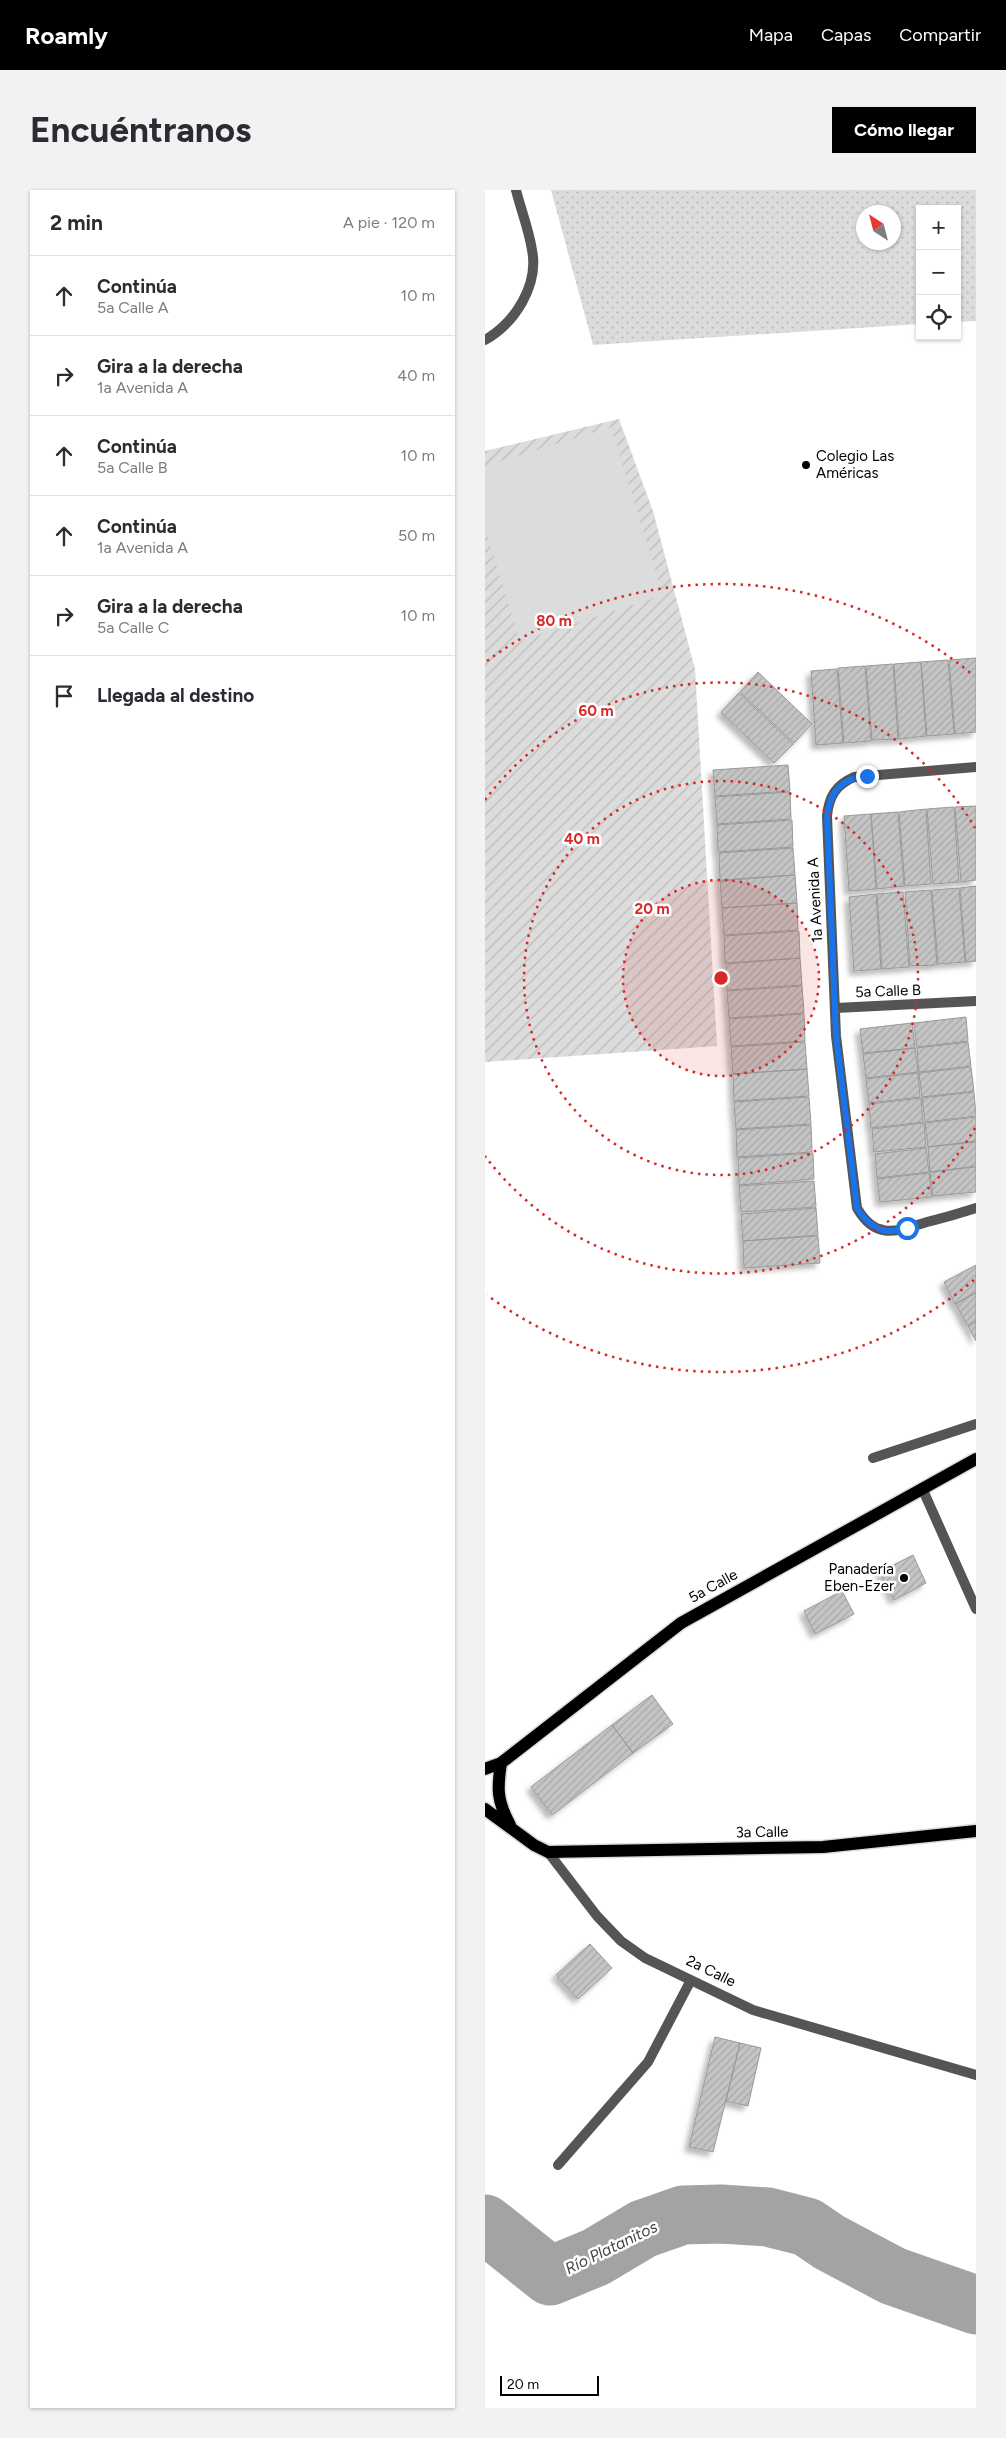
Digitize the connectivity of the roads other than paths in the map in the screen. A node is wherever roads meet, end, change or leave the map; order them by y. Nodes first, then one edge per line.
1 (516, 190) edge
2 (485, 340) edge
3 (976, 767) edge
4 (976, 1001) edge
5 (835, 1008) junction
6 (976, 1208) edge
7 (976, 1424) edge
8 (873, 1458) dead end
9 (976, 1458) edge
10 (922, 1488) junction
11 (976, 1609) edge
12 (501, 1763) junction
13 (485, 1769) edge
14 (485, 1809) edge
15 (510, 1826) junction
16 (976, 1831) edge
17 (548, 1852) junction
18 (691, 1980) junction
19 (976, 2075) edge
20 (557, 2165) dead end

1 - 2 street
3 - 5 street, 1a Avenida A
4 - 5 street, 5a Calle B
5 - 6 street, 5a Calle B
7 - 8 street
9 - 10 main road, 5a Calle
10 - 11 street
10 - 12 main road, 5a Calle
12 - 13 main road, 5a Calle
12 - 15 main road
14 - 15 main road, 2a Calle
15 - 17 main road, 2a Calle
16 - 17 main road, 3a Calle
17 - 18 street, 2a Calle
18 - 19 street, 2a Calle
18 - 20 street

